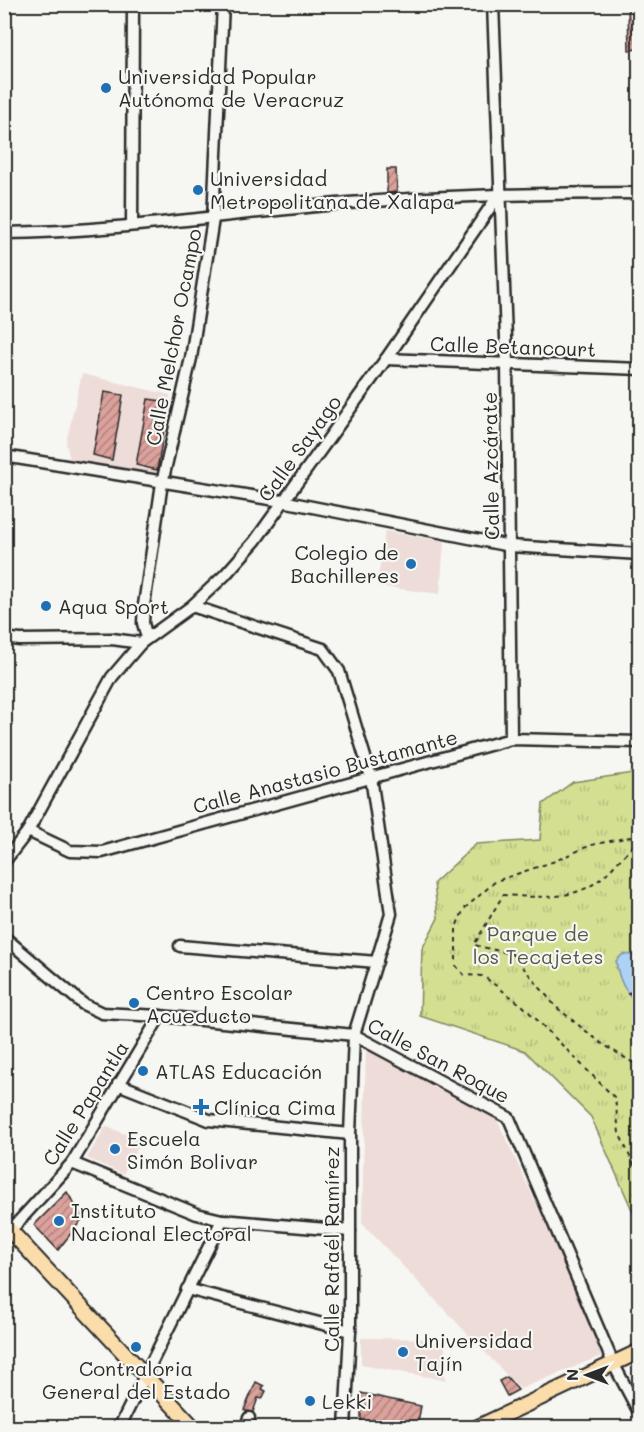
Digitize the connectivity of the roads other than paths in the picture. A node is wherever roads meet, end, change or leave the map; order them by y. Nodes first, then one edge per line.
1 (133, 4) edge
2 (223, 4) edge
3 (494, 4) edge
4 (639, 193) edge
5 (500, 194) junction
6 (213, 219) junction
7 (132, 225) junction
8 (4, 233) edge
9 (386, 359) junction
10 (507, 363) junction
11 (639, 369) edge
12 (4, 456) edge
13 (162, 483) junction
14 (282, 501) junction
15 (510, 546) junction
16 (639, 554) edge
17 (192, 606) junction
18 (4, 638) edge
19 (144, 640) junction
20 (511, 739) junction
21 (639, 742) edge
22 (371, 777) junction
23 (28, 831) junction
24 (4, 862) edge
25 (4, 938) edge
26 (180, 946) dead end
27 (377, 962) junction
28 (160, 1016) junction
29 (354, 1035) junction
30 (118, 1084) junction
31 (350, 1134) junction
32 (72, 1163) junction
33 (222, 1220) junction
34 (7, 1227) edge
35 (350, 1231) junction
36 (187, 1290) junction
37 (350, 1331) junction
38 (639, 1351) edge
39 (613, 1364) junction
40 (144, 1374) junction
41 (639, 1414) edge
42 (119, 1428) edge
43 (194, 1428) edge
44 (345, 1428) edge
45 (476, 1428) edge

1 - 7 street
2 - 6 street, Calle Melchor Ocampo
3 - 5 street
4 - 5 street
5 - 6 street
5 - 9 street, Calle Sayago
5 - 10 street, Calle Azcárate
6 - 7 street
6 - 13 street, Calle Melchor Ocampo
7 - 8 street
9 - 10 street, Calle Betancourt
9 - 14 street, Calle Sayago
10 - 11 street, Calle Betancourt
10 - 15 street, Calle Azcárate
12 - 13 street
13 - 14 street
13 - 19 street, Calle Melchor Ocampo
14 - 15 street
14 - 17 street, Calle Sayago
15 - 16 street
15 - 20 street, Calle Azcárate
17 - 19 street, Calle Sayago
17 - 22 street, Calle Rafaél Ramírez
18 - 19 street
19 - 23 street, Calle Sayago
20 - 21 street, Calle Anastasio Bustamante
20 - 22 street, Calle Anastasio Bustamante
22 - 23 street, Calle Anastasio Bustamante
22 - 27 street, Calle Rafaél Ramírez
23 - 24 street, Calle Sayago
25 - 28 street, Calle San Roque
26 - 27 street
27 - 29 street, Calle Rafaél Ramírez
28 - 29 street, Calle San Roque
28 - 30 street, Calle Papantla
29 - 31 street, Calle Rafaél Ramírez
29 - 39 street, Calle San Roque
30 - 31 street
30 - 32 street, Calle Papantla
31 - 35 street, Calle Rafaél Ramírez
32 - 33 street
32 - 34 street, Calle Papantla
33 - 35 street
33 - 36 street
34 - 40 main road
35 - 37 street, Calle Rafaél Ramírez
36 - 37 street
36 - 40 street
37 - 44 street, Calle Rafaél Ramírez
38 - 39 main road
39 - 41 street, Calle San Roque
39 - 45 main road
40 - 42 street
40 - 43 main road

